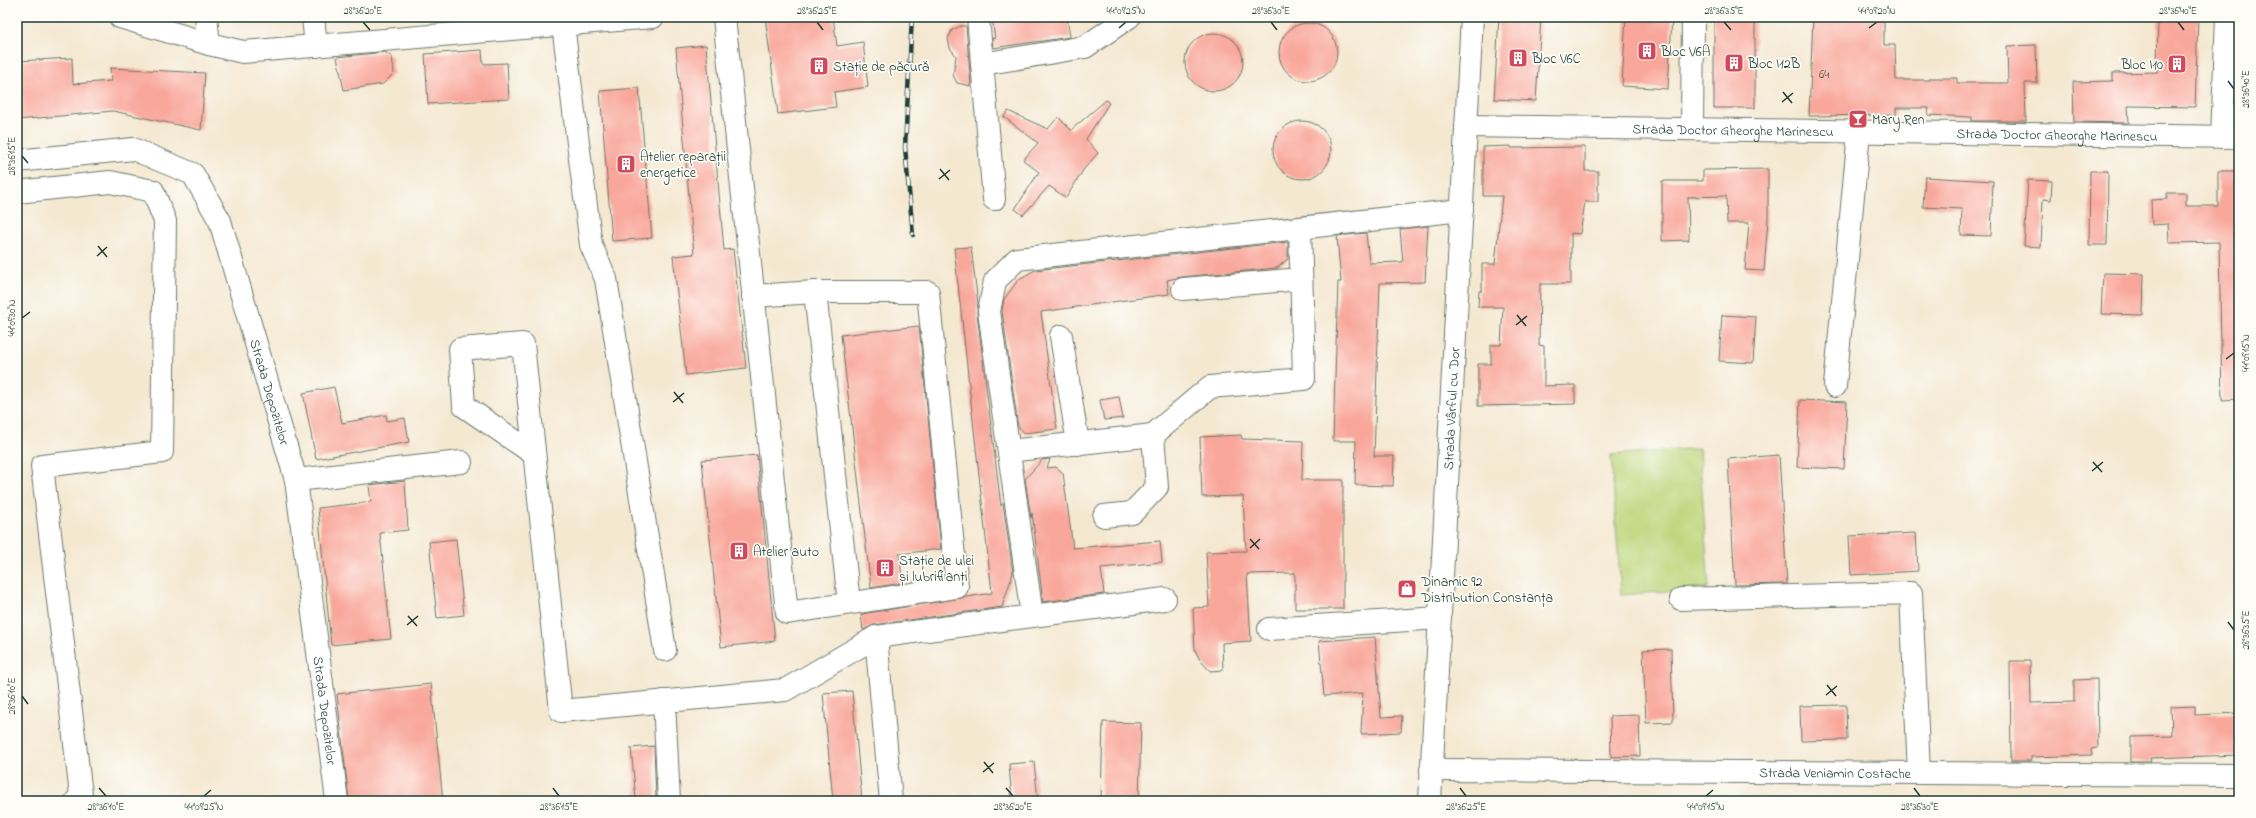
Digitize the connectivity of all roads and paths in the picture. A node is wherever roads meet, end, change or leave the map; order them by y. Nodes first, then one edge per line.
1 (120, 17) edge
2 (206, 17) edge
3 (313, 17) edge
4 (653, 17) edge
5 (724, 17) edge
6 (978, 17) edge
7 (1129, 17) edge
8 (1472, 17) edge
9 (1693, 17) edge
10 (2227, 17) edge
11 (563, 25) junction
12 (209, 44) junction
13 (316, 46) junction
14 (982, 64) junction
15 (1466, 126) junction
16 (1692, 128) junction
17 (1859, 132) junction
18 (2231, 137) edge
19 (17, 161) edge
20 (17, 192) edge
21 (994, 198) dead end
22 (1462, 210) junction
23 (1300, 228) junction
24 (1301, 279) junction
25 (1183, 289) dead end
26 (815, 292) junction
27 (753, 296) junction
28 (1061, 336) dead end
29 (1835, 386) dead end
30 (1153, 435) junction
31 (1078, 444) junction
32 (1009, 452) junction
33 (534, 454) junction
34 (461, 462) dead end
35 (296, 480) junction
36 (1104, 516) dead end
37 (1165, 599) dead end
38 (1681, 599) dead end
39 (849, 603) junction
40 (1032, 616) junction
41 (1440, 618) junction
42 (1269, 629) dead end
43 (876, 637) junction
44 (665, 650) dead end
45 (664, 701) junction
46 (1431, 770) junction
47 (1919, 773) junction
48 (2239, 775) edge
49 (76, 801) edge
50 (337, 801) edge
51 (669, 801) edge
52 (891, 801) edge
53 (1430, 801) edge

1 - 12 street
2 - 12 street
3 - 13 street
4 - 11 street
5 - 27 street
6 - 14 street
7 - 14 street
8 - 15 street, Strada Vârful cu Dor
9 - 16 street
10 - 18 street
11 - 13 street
11 - 44 street
12 - 13 street
14 - 21 street
15 - 16 street, Strada Doctor Gheorghe Marinescu
15 - 22 street, Strada Vârful cu Dor
16 - 17 street, Strada Doctor Gheorghe Marinescu
17 - 18 street, Strada Doctor Gheorghe Marinescu
17 - 29 street
19 - 35 street, Strada Depozitelor
20 - 49 street
22 - 23 street
22 - 41 street, Strada Vârful cu Dor
23 - 24 street
23 - 32 street
24 - 25 street
24 - 30 street
26 - 27 street
26 - 39 street
26 - 39 street
27 - 39 street
28 - 31 street
30 - 31 street
30 - 36 street
31 - 32 street
32 - 40 street
33 - 33 street
33 - 45 street
34 - 35 street
35 - 50 street, Strada Depozitelor
37 - 40 street
38 - 47 street
40 - 43 street
41 - 42 street
41 - 46 street, Strada Vârful cu Dor
43 - 45 street
43 - 52 street
45 - 51 street
46 - 47 street, Strada Veniamin Costache
46 - 53 street, Strada Vârful cu Dor
47 - 48 street, Strada Veniamin Costache

